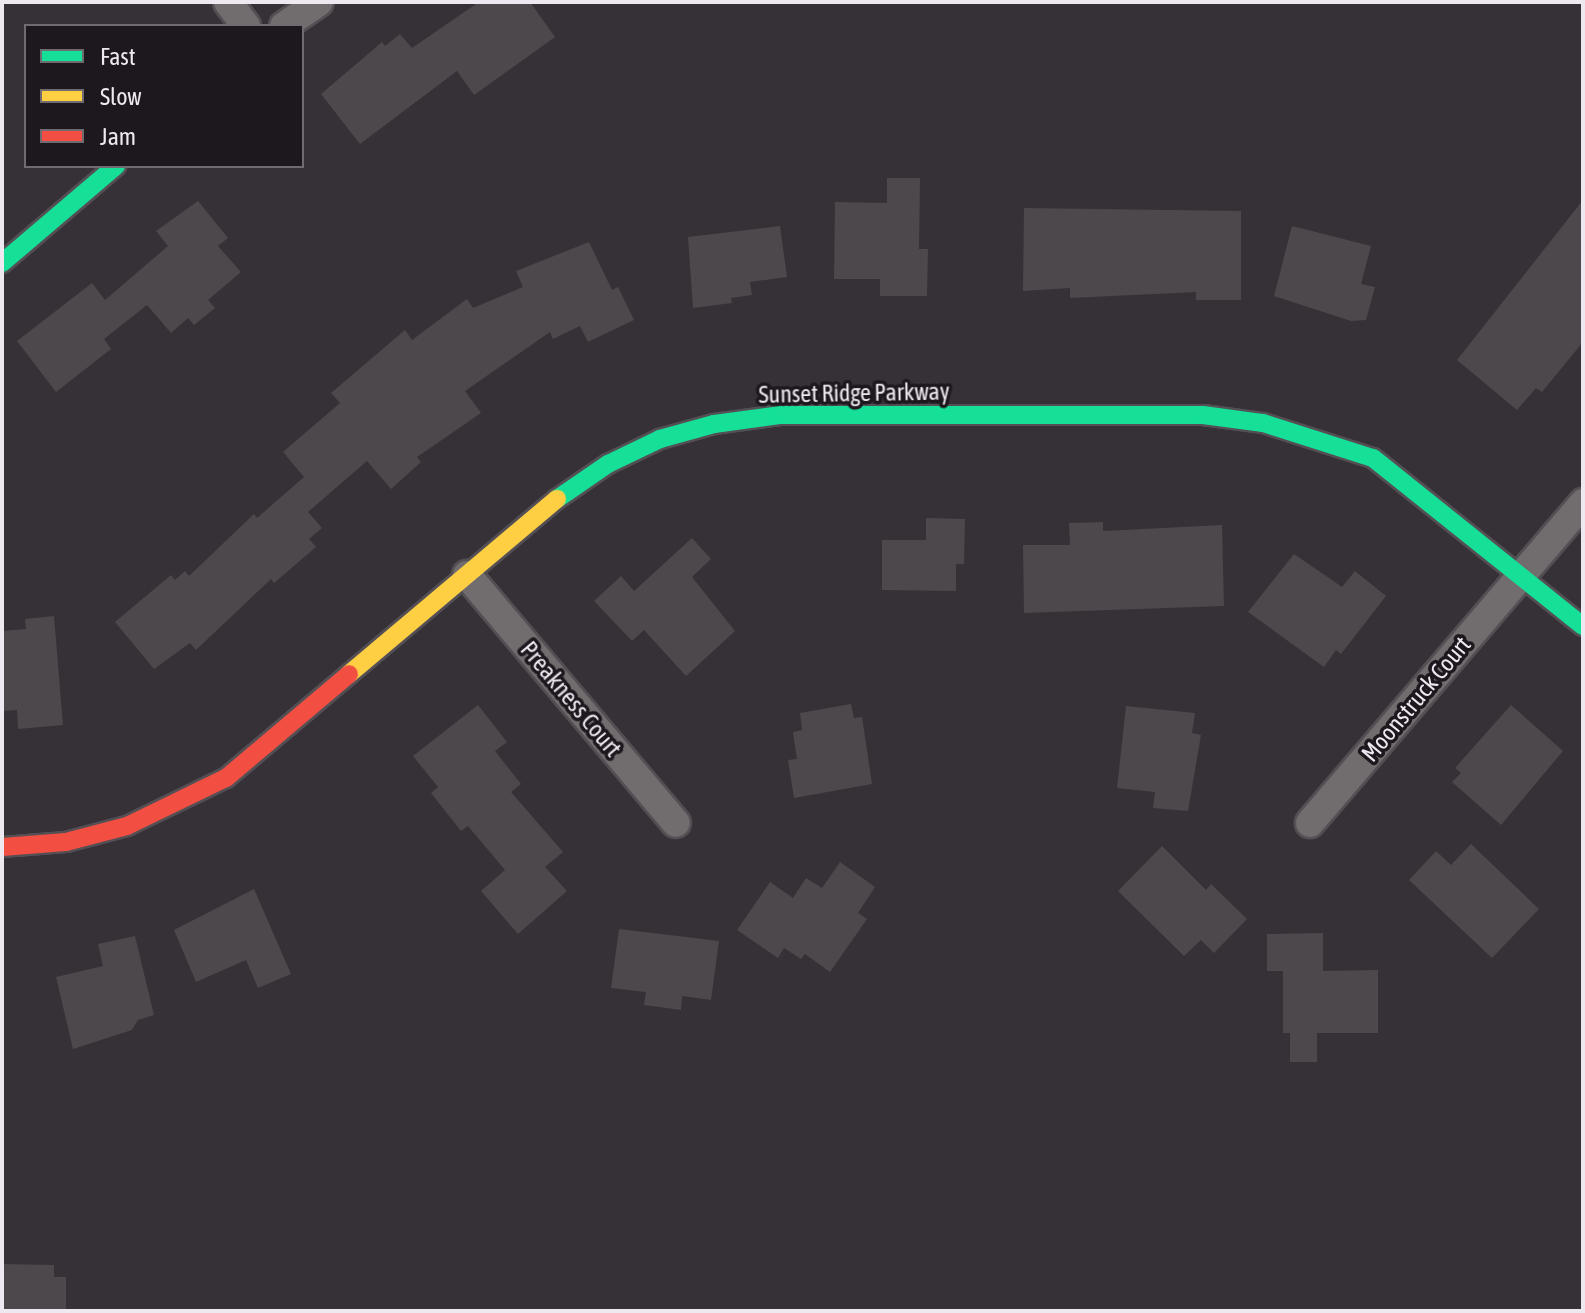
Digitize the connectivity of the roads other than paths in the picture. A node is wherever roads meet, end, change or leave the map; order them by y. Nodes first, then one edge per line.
1 (228, 2) edge
2 (319, 2) edge
3 (244, 24) edge
4 (287, 24) edge
5 (114, 168) edge
6 (2, 263) edge
7 (1583, 503) edge
8 (467, 575) junction
9 (1522, 575) junction
10 (1583, 626) edge
11 (676, 823) dead end
12 (1310, 823) dead end
13 (2, 847) edge

1 - 3 street
2 - 4 street
5 - 6 street
7 - 9 street, Moonstruck Court
8 - 9 street, Sunset Ridge Parkway
8 - 11 street, Preakness Court
8 - 13 street, Sunset Ridge Parkway
9 - 10 street, Sunset Ridge Parkway
9 - 12 street, Moonstruck Court

